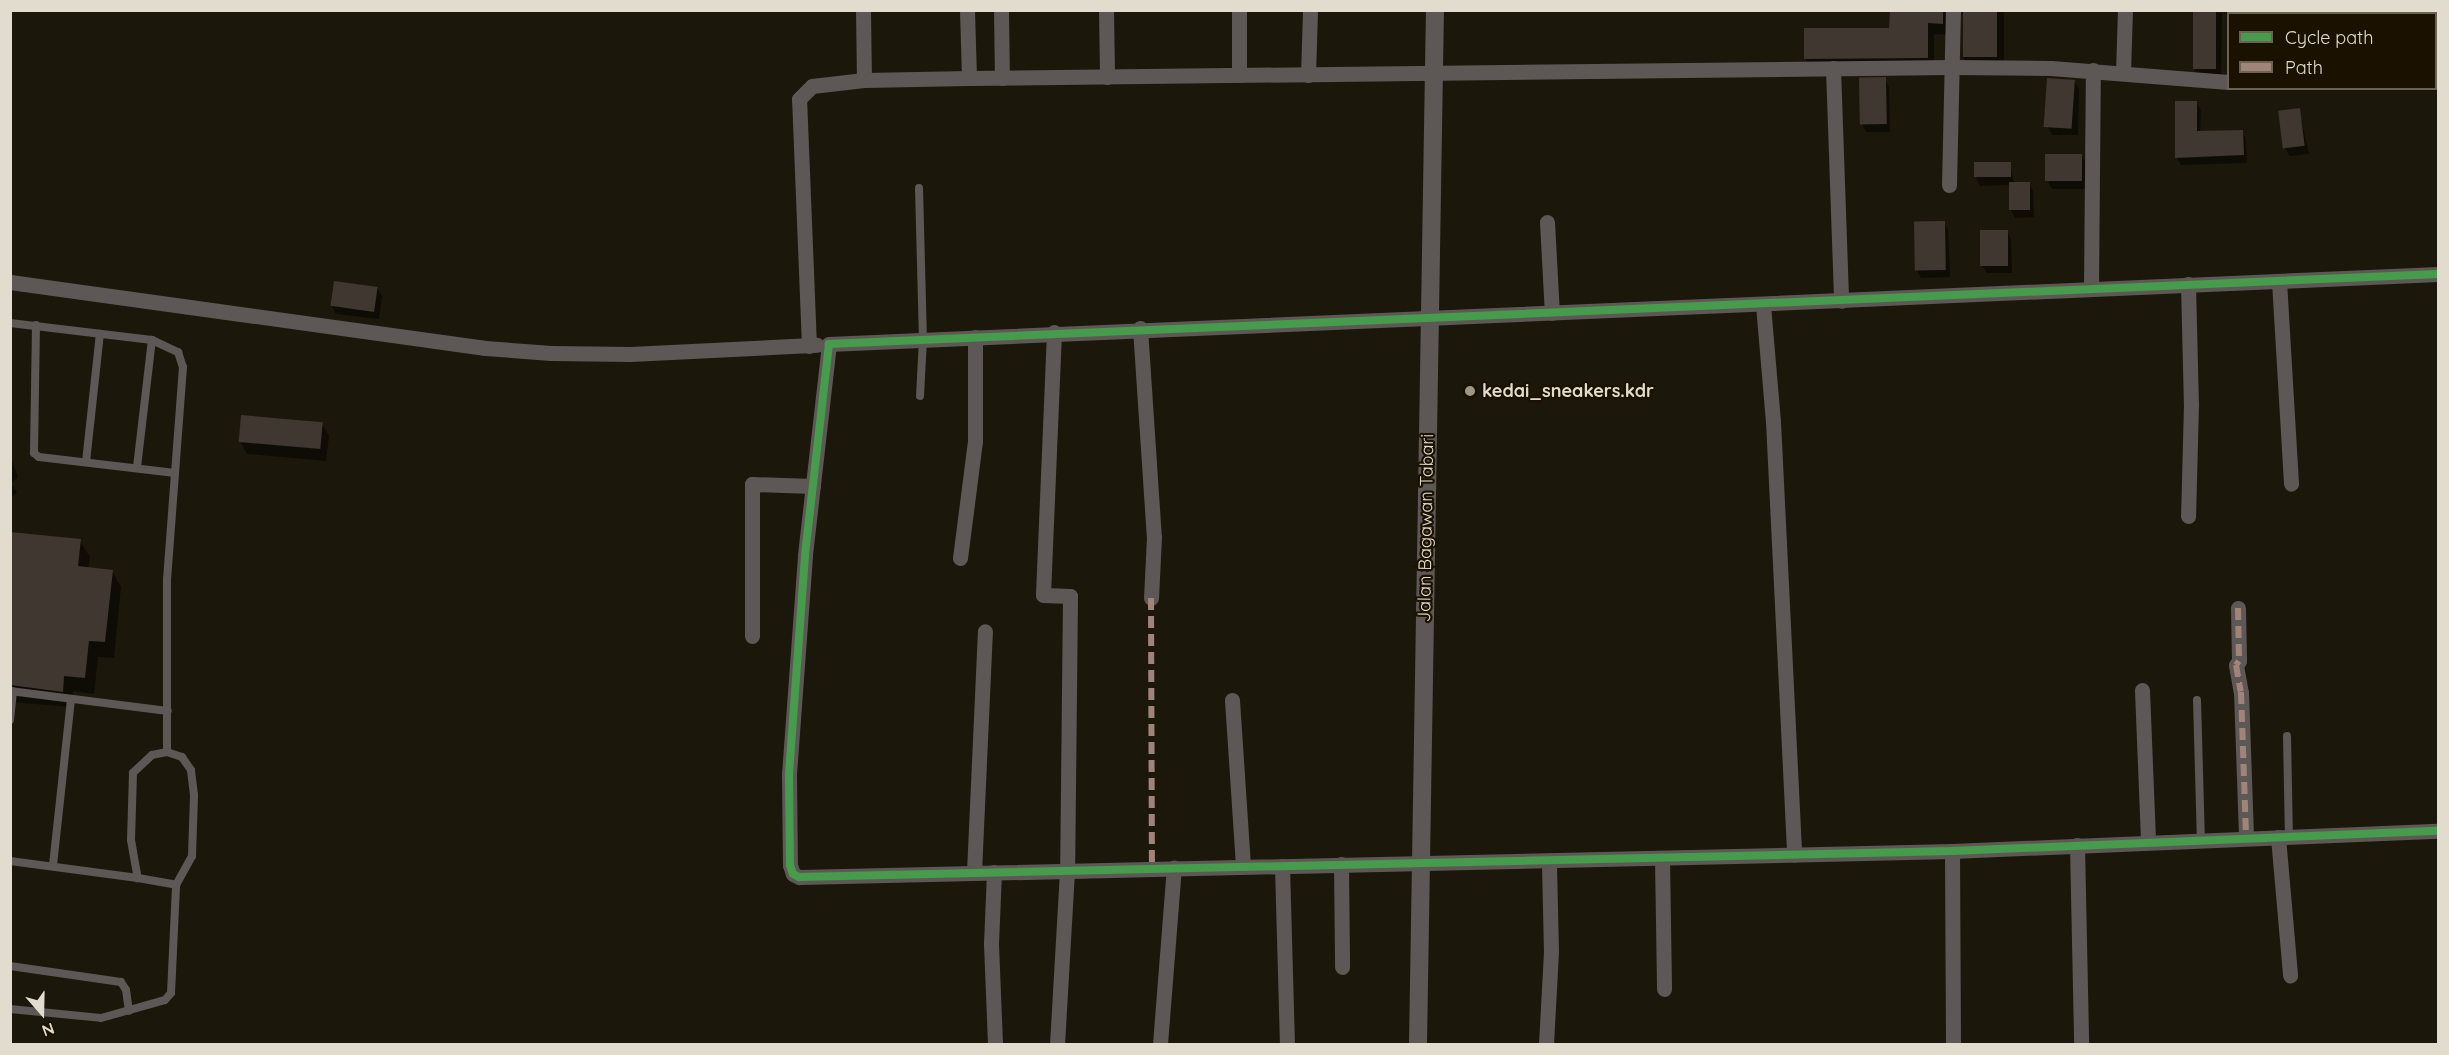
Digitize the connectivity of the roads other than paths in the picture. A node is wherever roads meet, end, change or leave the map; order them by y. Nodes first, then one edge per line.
1 (863, 10) edge
2 (967, 10) edge
3 (1001, 10) edge
4 (1106, 10) edge
5 (1239, 10) edge
6 (1310, 10) edge
7 (1435, 10) edge
8 (1953, 10) edge
9 (2125, 10) edge
10 (1952, 67) junction
11 (1833, 68) junction
12 (2092, 70) junction
13 (2123, 73) junction
14 (1433, 74) junction
15 (1239, 75) junction
16 (1308, 75) junction
17 (1107, 76) junction
18 (969, 78) junction
19 (1002, 78) junction
20 (864, 80) junction
21 (2227, 82) edge
22 (1949, 185) dead end
23 (919, 188) dead end
24 (1547, 222) dead end
25 (2439, 274) edge
26 (2279, 281) junction
27 (10, 282) edge
28 (2188, 284) junction
29 (2091, 288) junction
30 (1841, 301) junction
31 (1763, 305) junction
32 (1552, 313) junction
33 (1431, 317) junction
34 (10, 323) edge
35 (36, 325) junction
36 (1140, 328) junction
37 (1054, 333) junction
38 (100, 334) junction
39 (975, 337) junction
40 (923, 339) junction
41 (152, 340) junction
42 (829, 344) junction
43 (809, 346) junction
44 (920, 396) dead end
45 (86, 462) junction
46 (137, 467) junction
47 (175, 473) junction
48 (2291, 484) dead end
49 (813, 486) junction
50 (2188, 516) dead end
51 (960, 558) dead end
52 (1151, 598) dead end
53 (2238, 608) dead end
54 (985, 631) dead end
55 (752, 636) dead end
56 (2142, 690) dead end
57 (12, 691) edge
58 (71, 699) junction
59 (1232, 700) dead end
60 (2197, 700) dead end
61 (168, 711) junction
62 (10, 720) edge
63 (2287, 736) dead end
64 (167, 752) junction
65 (2439, 831) edge
66 (2283, 836) junction
67 (2247, 838) junction
68 (2201, 839) junction
69 (2148, 841) junction
70 (2077, 845) junction
71 (1952, 851) junction
72 (1794, 854) junction
73 (1662, 858) junction
74 (10, 861) edge
75 (1549, 862) junction
76 (1341, 864) junction
77 (1420, 864) junction
78 (53, 866) junction
79 (1282, 866) junction
80 (1243, 867) junction
81 (1173, 868) junction
82 (1067, 871) junction
83 (974, 872) junction
84 (994, 872) junction
85 (138, 878) junction
86 (176, 885) junction
87 (10, 966) edge
88 (1342, 967) dead end
89 (2290, 975) dead end
90 (1664, 989) dead end
91 (10, 1010) edge
92 (129, 1011) junction
93 (995, 1044) edge
94 (1057, 1044) edge
95 (1160, 1044) edge
96 (1287, 1044) edge
97 (1418, 1044) edge
98 (1546, 1044) edge
99 (1953, 1044) edge
100 (2081, 1044) edge

1 - 20 street
2 - 18 street
3 - 19 street
4 - 17 street
5 - 15 street
6 - 16 street
7 - 14 street, Jalan Bagawan Tabari
8 - 10 street
9 - 13 street
10 - 11 street
10 - 12 street
10 - 22 street
11 - 14 street
11 - 30 street
12 - 13 street
12 - 29 street
13 - 21 street
14 - 16 street
14 - 33 street, Jalan Bagawan Tabari
15 - 16 street
15 - 17 street
17 - 19 street
18 - 19 street
18 - 20 street
20 - 43 street
23 - 40 lane
24 - 32 street
25 - 26 street
26 - 28 street
26 - 48 street
27 - 43 street
28 - 29 street
28 - 50 street
29 - 30 street
30 - 31 street
31 - 32 street
31 - 72 street
32 - 33 street
33 - 36 street
33 - 77 street, Jalan Bagawan Tabari
34 - 35 lane
35 - 38 lane
35 - 45 lane
36 - 37 street
36 - 52 street
37 - 39 street
37 - 82 street
38 - 41 lane
38 - 45 lane
39 - 40 street
39 - 51 street
40 - 42 street
40 - 44 lane
41 - 46 lane
41 - 47 lane
42 - 43 street
42 - 49 street
45 - 46 lane
46 - 47 lane
47 - 61 lane
49 - 55 street
49 - 83 street
53 - 67 street
54 - 83 street
56 - 69 street
57 - 58 lane
57 - 62 lane
58 - 61 lane
58 - 78 lane
59 - 80 street
60 - 68 lane
61 - 64 lane
63 - 66 lane
64 - 85 lane
64 - 86 lane
65 - 66 street
66 - 67 street
66 - 89 street
67 - 68 street
68 - 69 street
69 - 70 street
70 - 71 street
70 - 100 street
71 - 72 street
71 - 99 street
72 - 73 street
73 - 75 street
73 - 90 street
74 - 78 lane
75 - 77 street
75 - 98 street
76 - 77 street
76 - 79 street
76 - 88 street
77 - 97 street, Jalan Bagawan Tabari
78 - 85 lane
79 - 80 street
79 - 96 street
80 - 81 street
81 - 82 street
81 - 95 street
82 - 84 street
82 - 94 street
83 - 84 street
84 - 93 street
85 - 86 lane
86 - 92 lane
87 - 92 lane
91 - 92 lane

